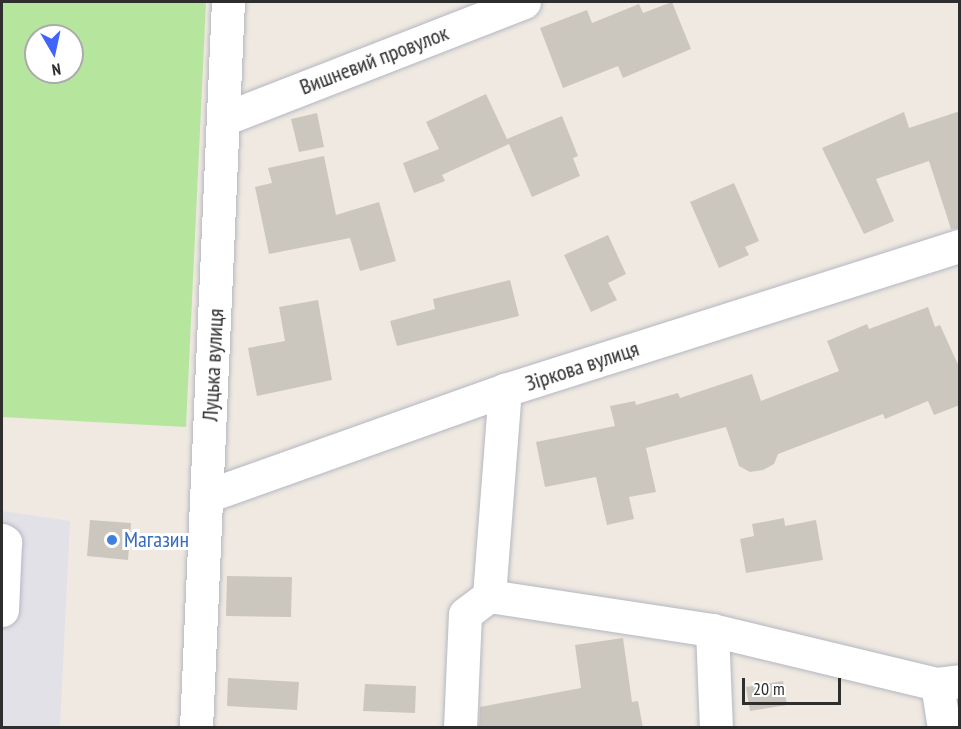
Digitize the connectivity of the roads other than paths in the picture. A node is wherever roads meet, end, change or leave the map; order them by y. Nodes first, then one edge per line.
1 (228, 2) edge
2 (524, 2) edge
3 (224, 118) junction
4 (960, 246) edge
5 (505, 390) junction
6 (207, 496) junction
7 (2, 540) edge
8 (489, 596) junction
9 (2, 610) edge
10 (712, 630) junction
11 (948, 683) edge
12 (196, 728) edge
13 (460, 728) edge
14 (717, 728) edge
15 (944, 728) edge

1 - 3 street, Луцька вулиця
2 - 3 street, Вишневий провулок
3 - 6 street, Луцька вулиця
4 - 5 street, Зіркова вулиця
5 - 6 street, Зіркова вулиця
5 - 8 street
6 - 12 street, Луцька вулиця
7 - 9 street
8 - 10 street
8 - 13 street
10 - 11 street
10 - 14 street
11 - 15 street

